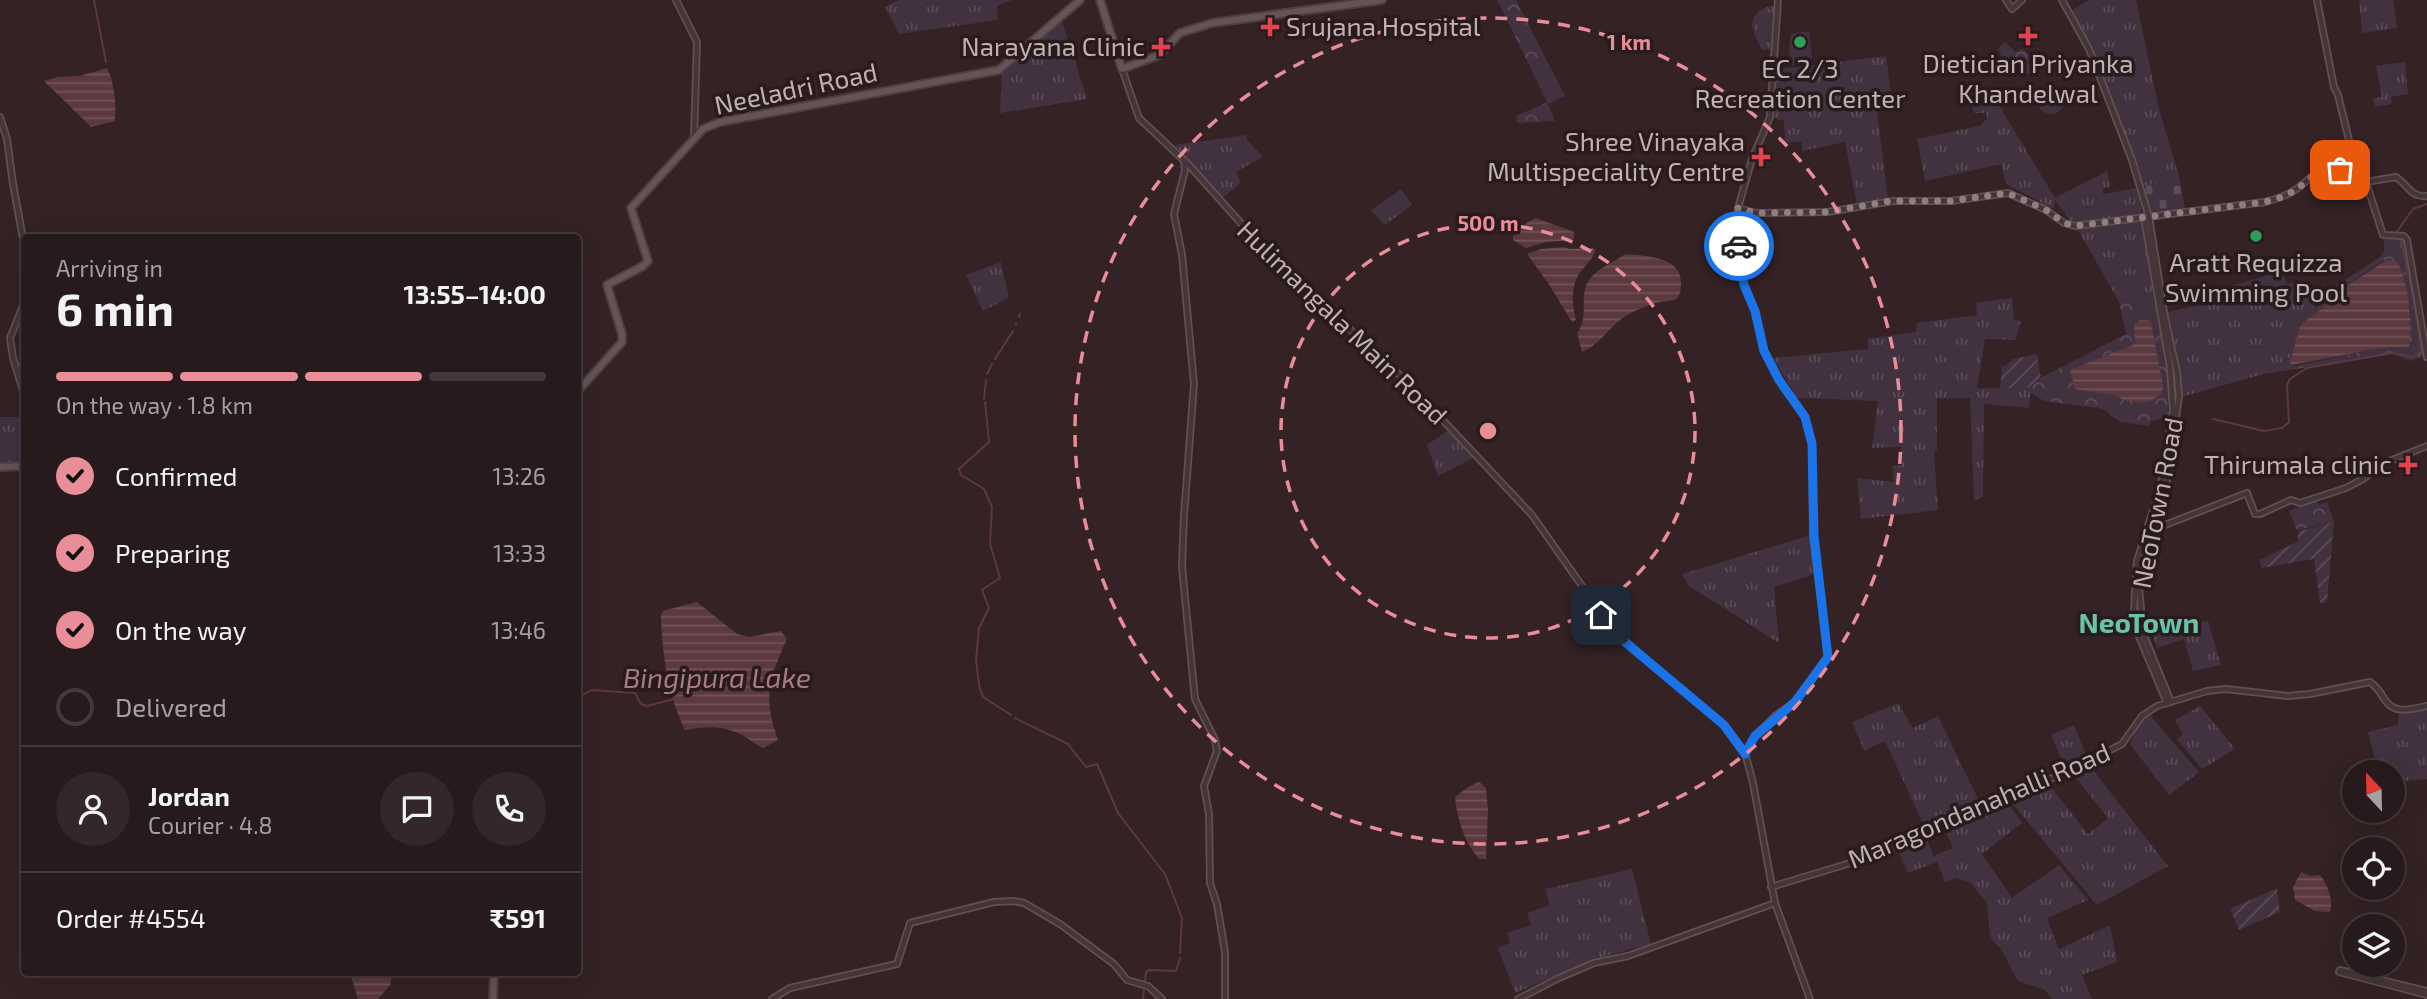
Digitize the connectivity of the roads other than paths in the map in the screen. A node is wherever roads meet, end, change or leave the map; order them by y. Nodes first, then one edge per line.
1 (676, 0) edge
2 (1080, 0) edge
3 (1100, 0) edge
4 (1382, 0) edge
5 (2006, 0) edge
6 (2022, 0) edge
7 (2062, 0) edge
8 (2317, 0) edge
9 (1779, 2) edge
10 (1122, 69) junction
11 (0, 117) edge
12 (694, 139) junction
13 (1184, 160) junction
14 (2355, 165) junction
15 (2366, 182) junction
16 (2427, 196) edge
17 (1738, 208) junction
18 (2146, 216) junction
19 (22, 234) edge
20 (21, 310) edge
21 (2427, 357) edge
22 (21, 384) edge
23 (581, 388) edge
24 (2427, 446) edge
25 (21, 466) edge
26 (0, 467) edge
27 (2153, 520) junction
28 (2167, 701) junction
29 (2427, 706) edge
30 (1745, 754) junction
31 (1771, 887) junction
32 (1775, 903) junction
33 (2339, 971) dead end
34 (494, 976) edge
35 (2427, 993) edge
36 (493, 999) edge
37 (772, 999) edge
38 (1162, 999) edge
39 (1224, 999) edge
40 (1518, 999) edge
41 (1810, 999) edge

1 - 12 street
2 - 12 main road, Neeladri Road
3 - 10 main road
4 - 10 main road
5 - 6 street
7 - 18 street, NeoTown Road
8 - 14 street
9 - 17 street
10 - 13 street, Hulimangala Main Road
11 - 19 street
12 - 23 main road, Neeladri Road
13 - 30 street, Hulimangala Main Road
13 - 39 street
14 - 15 street
14 - 18 street
15 - 16 street
15 - 21 street
17 - 18 street
17 - 30 street
18 - 27 street, NeoTown Road
20 - 22 street
24 - 27 street
25 - 26 main road
27 - 28 street, NeoTown Road
28 - 29 street, Maragondanahalli Road
28 - 31 street, Maragondanahalli Road
30 - 31 street
31 - 32 street
32 - 40 street
32 - 41 street
33 - 35 street
34 - 36 main road
37 - 38 street

